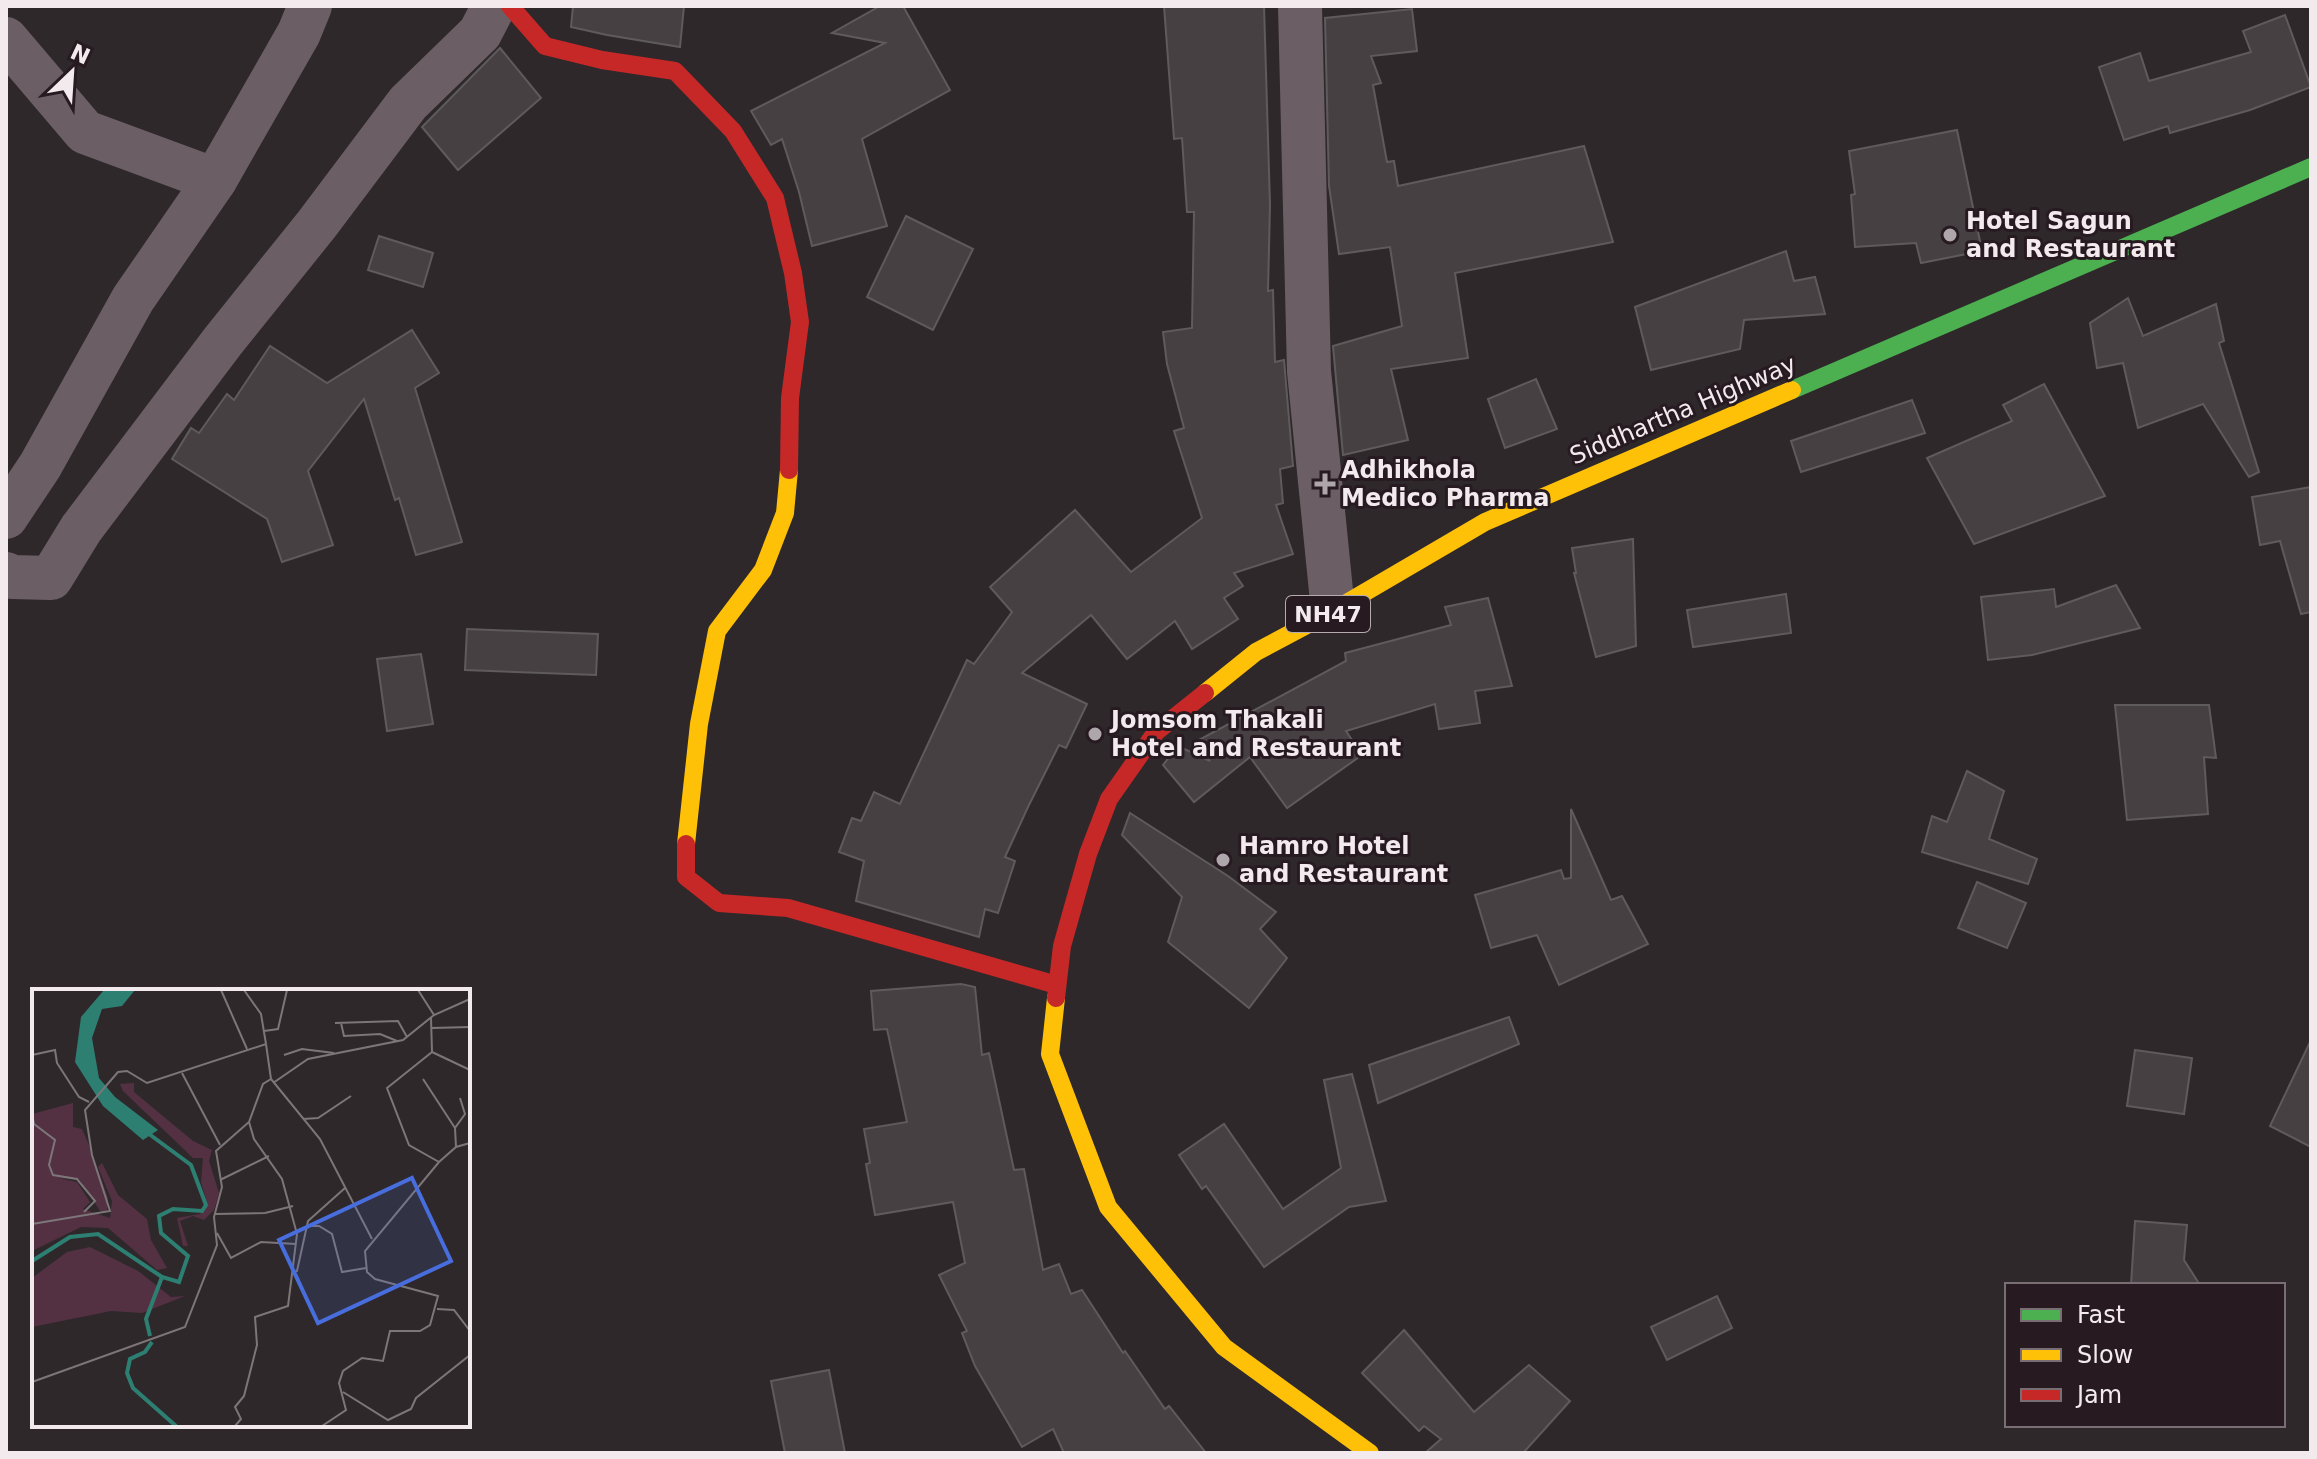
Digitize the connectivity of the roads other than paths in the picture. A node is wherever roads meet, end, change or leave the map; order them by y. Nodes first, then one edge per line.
1 (310, 6) edge
2 (494, 6) edge
3 (510, 6) edge
4 (1300, 6) edge
5 (6, 39) edge
6 (2311, 167) edge
7 (215, 180) junction
8 (6, 517) edge
9 (6, 574) edge
10 (1333, 611) junction
11 (1057, 985) junction
12 (1370, 1453) edge

1 - 7 street
2 - 9 street
3 - 11 main road
4 - 10 street
5 - 7 street
6 - 10 main road, Siddhartha Highway / NH47
7 - 8 street
10 - 11 main road, Siddhartha Highway / NH47
11 - 12 main road, Siddhartha Highway / NH47

